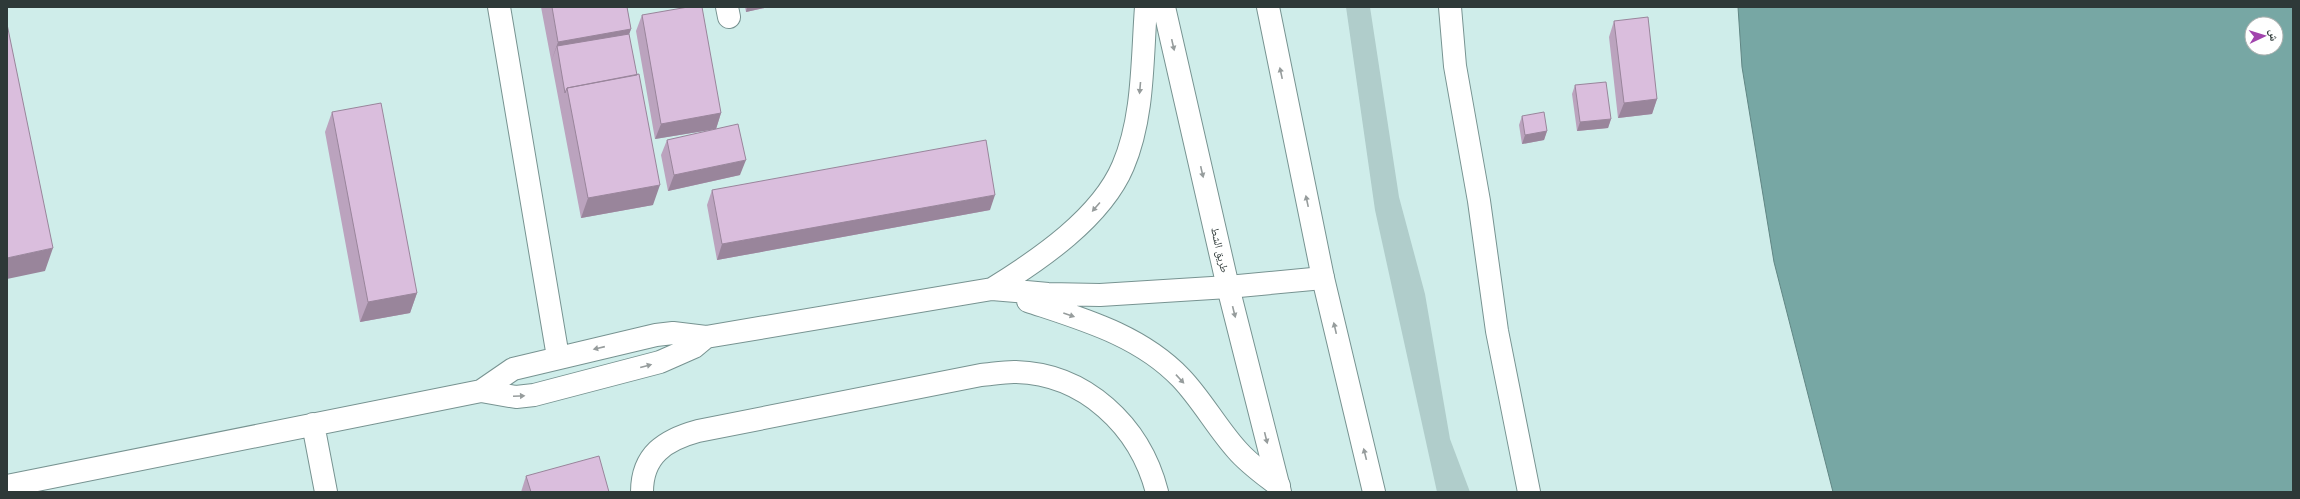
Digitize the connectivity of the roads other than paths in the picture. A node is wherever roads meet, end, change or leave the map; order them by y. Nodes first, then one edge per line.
1 (499, 7) edge
2 (1146, 7) edge
3 (1164, 7) edge
4 (1268, 7) edge
5 (1450, 7) edge
6 (1323, 278) junction
7 (1228, 287) junction
8 (992, 289) junction
9 (706, 337) junction
10 (558, 357) junction
11 (481, 391) junction
12 (313, 424) junction
13 (7, 486) edge
14 (1279, 489) edge
15 (326, 492) edge
16 (642, 492) edge
17 (1157, 492) edge
18 (1374, 492) edge
19 (1529, 492) edge

1 - 10 main road
2 -> 8 main road
3 -> 7 main road, طريق الشط
6 -> 4 main road
5 - 19 main road
6 - 7 main road
18 -> 6 main road
7 - 8 main road
7 -> 14 main road, طريق الشط
8 - 9 main road
8 -> 14 main road
9 -> 10 main road
11 -> 9 main road
10 - 11 main road
11 - 12 main road
12 - 13 main road
12 - 15 main road
16 - 17 main road

